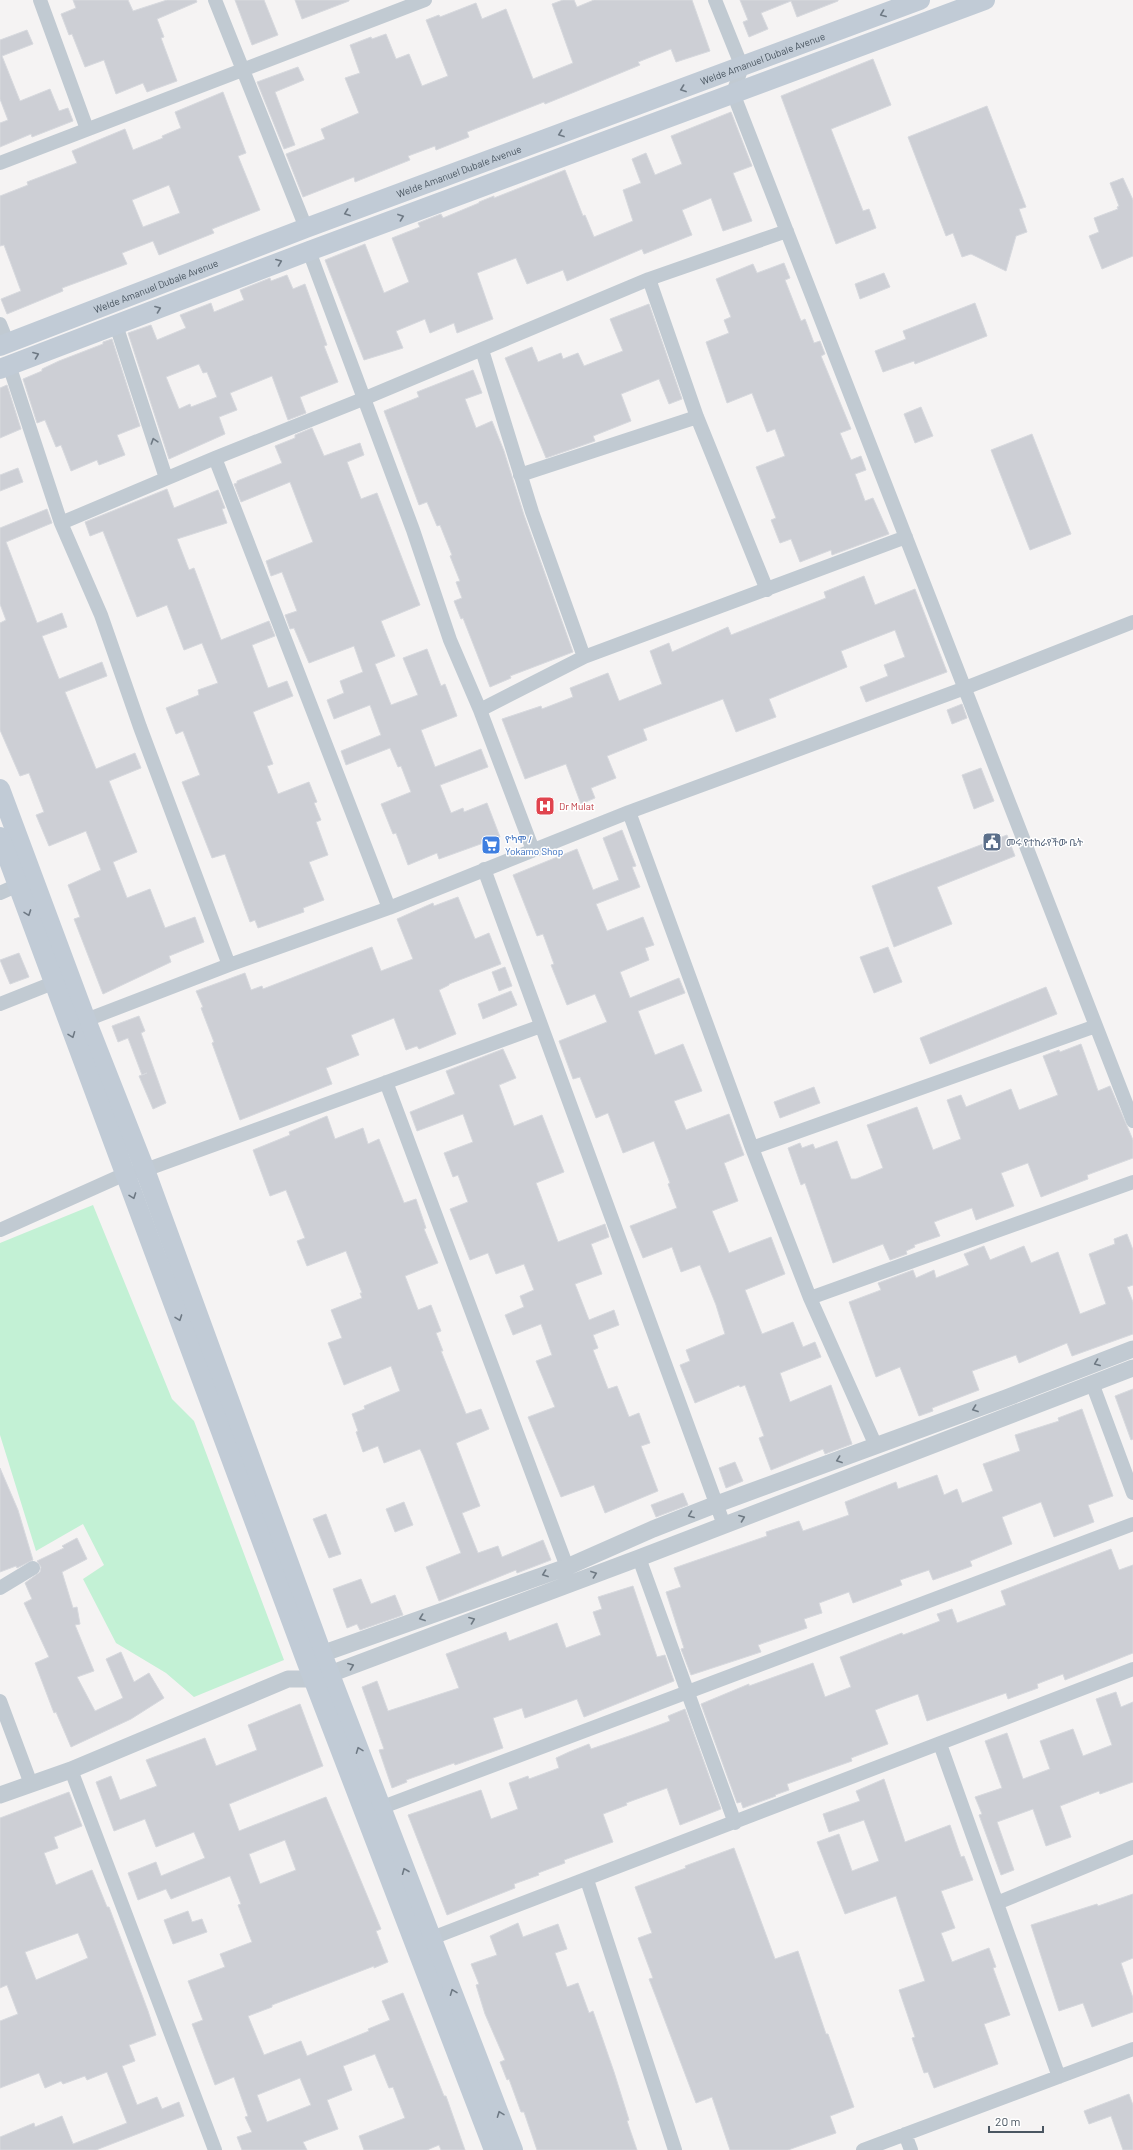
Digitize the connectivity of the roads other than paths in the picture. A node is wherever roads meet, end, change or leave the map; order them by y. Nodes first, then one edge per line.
1 (40, 0) edge
2 (215, 0) edge
3 (426, 0) edge
4 (715, 0) edge
5 (920, 0) edge
6 (985, 0) edge
7 (742, 67) junction
8 (242, 70) junction
9 (733, 93) junction
10 (88, 129) junction
11 (0, 163) edge
12 (306, 228) junction
13 (787, 231) junction
14 (309, 251) junction
15 (649, 279) junction
16 (0, 324) edge
17 (116, 325) junction
18 (4, 345) edge
19 (482, 350) junction
20 (5, 367) edge
21 (363, 399) junction
22 (697, 417) junction
23 (215, 458) junction
24 (520, 475) junction
25 (166, 478) junction
26 (60, 523) junction
27 (906, 537) junction
28 (766, 590) junction
29 (1133, 622) edge
30 (584, 657) junction
31 (965, 688) junction
32 (480, 710) junction
33 (0, 789) edge
34 (629, 812) junction
35 (0, 837) edge
36 (533, 850) junction
37 (484, 869) junction
38 (18, 885) junction
39 (0, 893) edge
40 (389, 908) junction
41 (229, 965) junction
42 (53, 983) junction
43 (0, 1004) edge
44 (86, 1020) junction
45 (541, 1026) junction
46 (1096, 1026) junction
47 (386, 1082) junction
48 (1133, 1121) edge
49 (752, 1148) junction
50 (145, 1170) junction
51 (125, 1174) junction
52 (1133, 1182) edge
53 (0, 1230) edge
54 (810, 1298) junction
55 (1133, 1349) edge
56 (1133, 1368) edge
57 (1092, 1383) junction
58 (876, 1446) junction
59 (1133, 1493) edge
60 (717, 1504) junction
61 (1133, 1524) edge
62 (724, 1525) junction
63 (639, 1558) junction
64 (567, 1567) junction
65 (33, 1568) dead end
66 (0, 1588) edge
67 (314, 1657) junction
68 (1133, 1669) edge
69 (322, 1676) junction
70 (288, 1679) junction
71 (686, 1693) junction
72 (0, 1701) edge
73 (940, 1744) junction
74 (71, 1770) junction
75 (31, 1784) junction
76 (0, 1795) edge
77 (380, 1808) junction
78 (735, 1823) junction
79 (1133, 1848) edge
80 (587, 1880) junction
81 (997, 1903) junction
82 (432, 1938) junction
83 (1133, 2049) edge
84 (1059, 2077) junction
85 (905, 2134) junction
86 (215, 2150) edge
87 (494, 2150) edge
88 (514, 2150) edge
89 (675, 2150) edge
90 (863, 2150) edge
91 (911, 2150) edge

1 - 10 street
2 - 8 street
3 - 8 street
4 - 7 street
5 -> 7 main road, Welde Amanuel Dubale Avenue
6 - 9 main road
7 - 9 street
7 -> 12 main road, Welde Amanuel Dubale Avenue
8 - 10 street
8 - 12 street
9 - 13 street
14 -> 9 main road
10 - 11 street
12 - 18 main road, Welde Amanuel Dubale Avenue
13 - 15 street
13 - 27 street
17 -> 14 main road
14 - 21 street
15 - 19 street
15 - 22 street
16 - 18 street
20 -> 17 main road
25 -> 17 street
19 - 21 street
19 - 24 street
20 - 26 street
21 - 23 street
21 - 32 street
22 - 24 street
22 - 28 street
23 - 25 street
23 - 40 street
24 - 30 street
25 - 26 street
26 - 41 street
27 - 28 street
27 - 31 street
28 - 30 street
29 - 31 street
30 - 32 street
31 - 34 street
31 - 46 street
32 - 36 street
33 - 44 main road
34 - 36 street
34 - 49 street
35 - 38 main road
36 - 37 street
37 - 40 street
37 - 45 street
38 - 39 street
38 -> 42 main road
40 - 41 street
41 - 44 street
42 - 43 street
42 -> 51 main road
44 - 50 main road
45 - 47 street
45 - 60 street
46 - 48 street
46 - 49 street
47 - 50 street
47 - 64 street
49 - 54 street
50 - 51 street
50 - 67 main road
51 - 53 street
51 -> 67 main road
52 - 54 street
54 - 58 street
55 -> 58 street
56 - 57 street
57 - 59 street
62 -> 57 street
58 -> 60 street
60 - 62 street
60 -> 64 street
61 - 71 street
62 - 63 street
69 -> 63 street
63 - 71 street
64 -> 67 street
65 - 66 street
67 - 69 main road
67 - 70 street
68 - 73 street
69 - 70 street
77 -> 69 main road
69 - 87 main road
70 - 74 street
71 - 77 street
71 - 78 street
72 - 75 street
73 - 78 street
73 - 81 street
74 - 75 street
74 - 86 street
75 - 76 street
82 -> 77 main road
78 - 80 street
79 - 81 street
80 - 82 street
80 - 89 street
81 - 84 street
88 -> 82 main road
83 - 84 street
84 - 85 street
85 - 90 street
85 - 91 street

